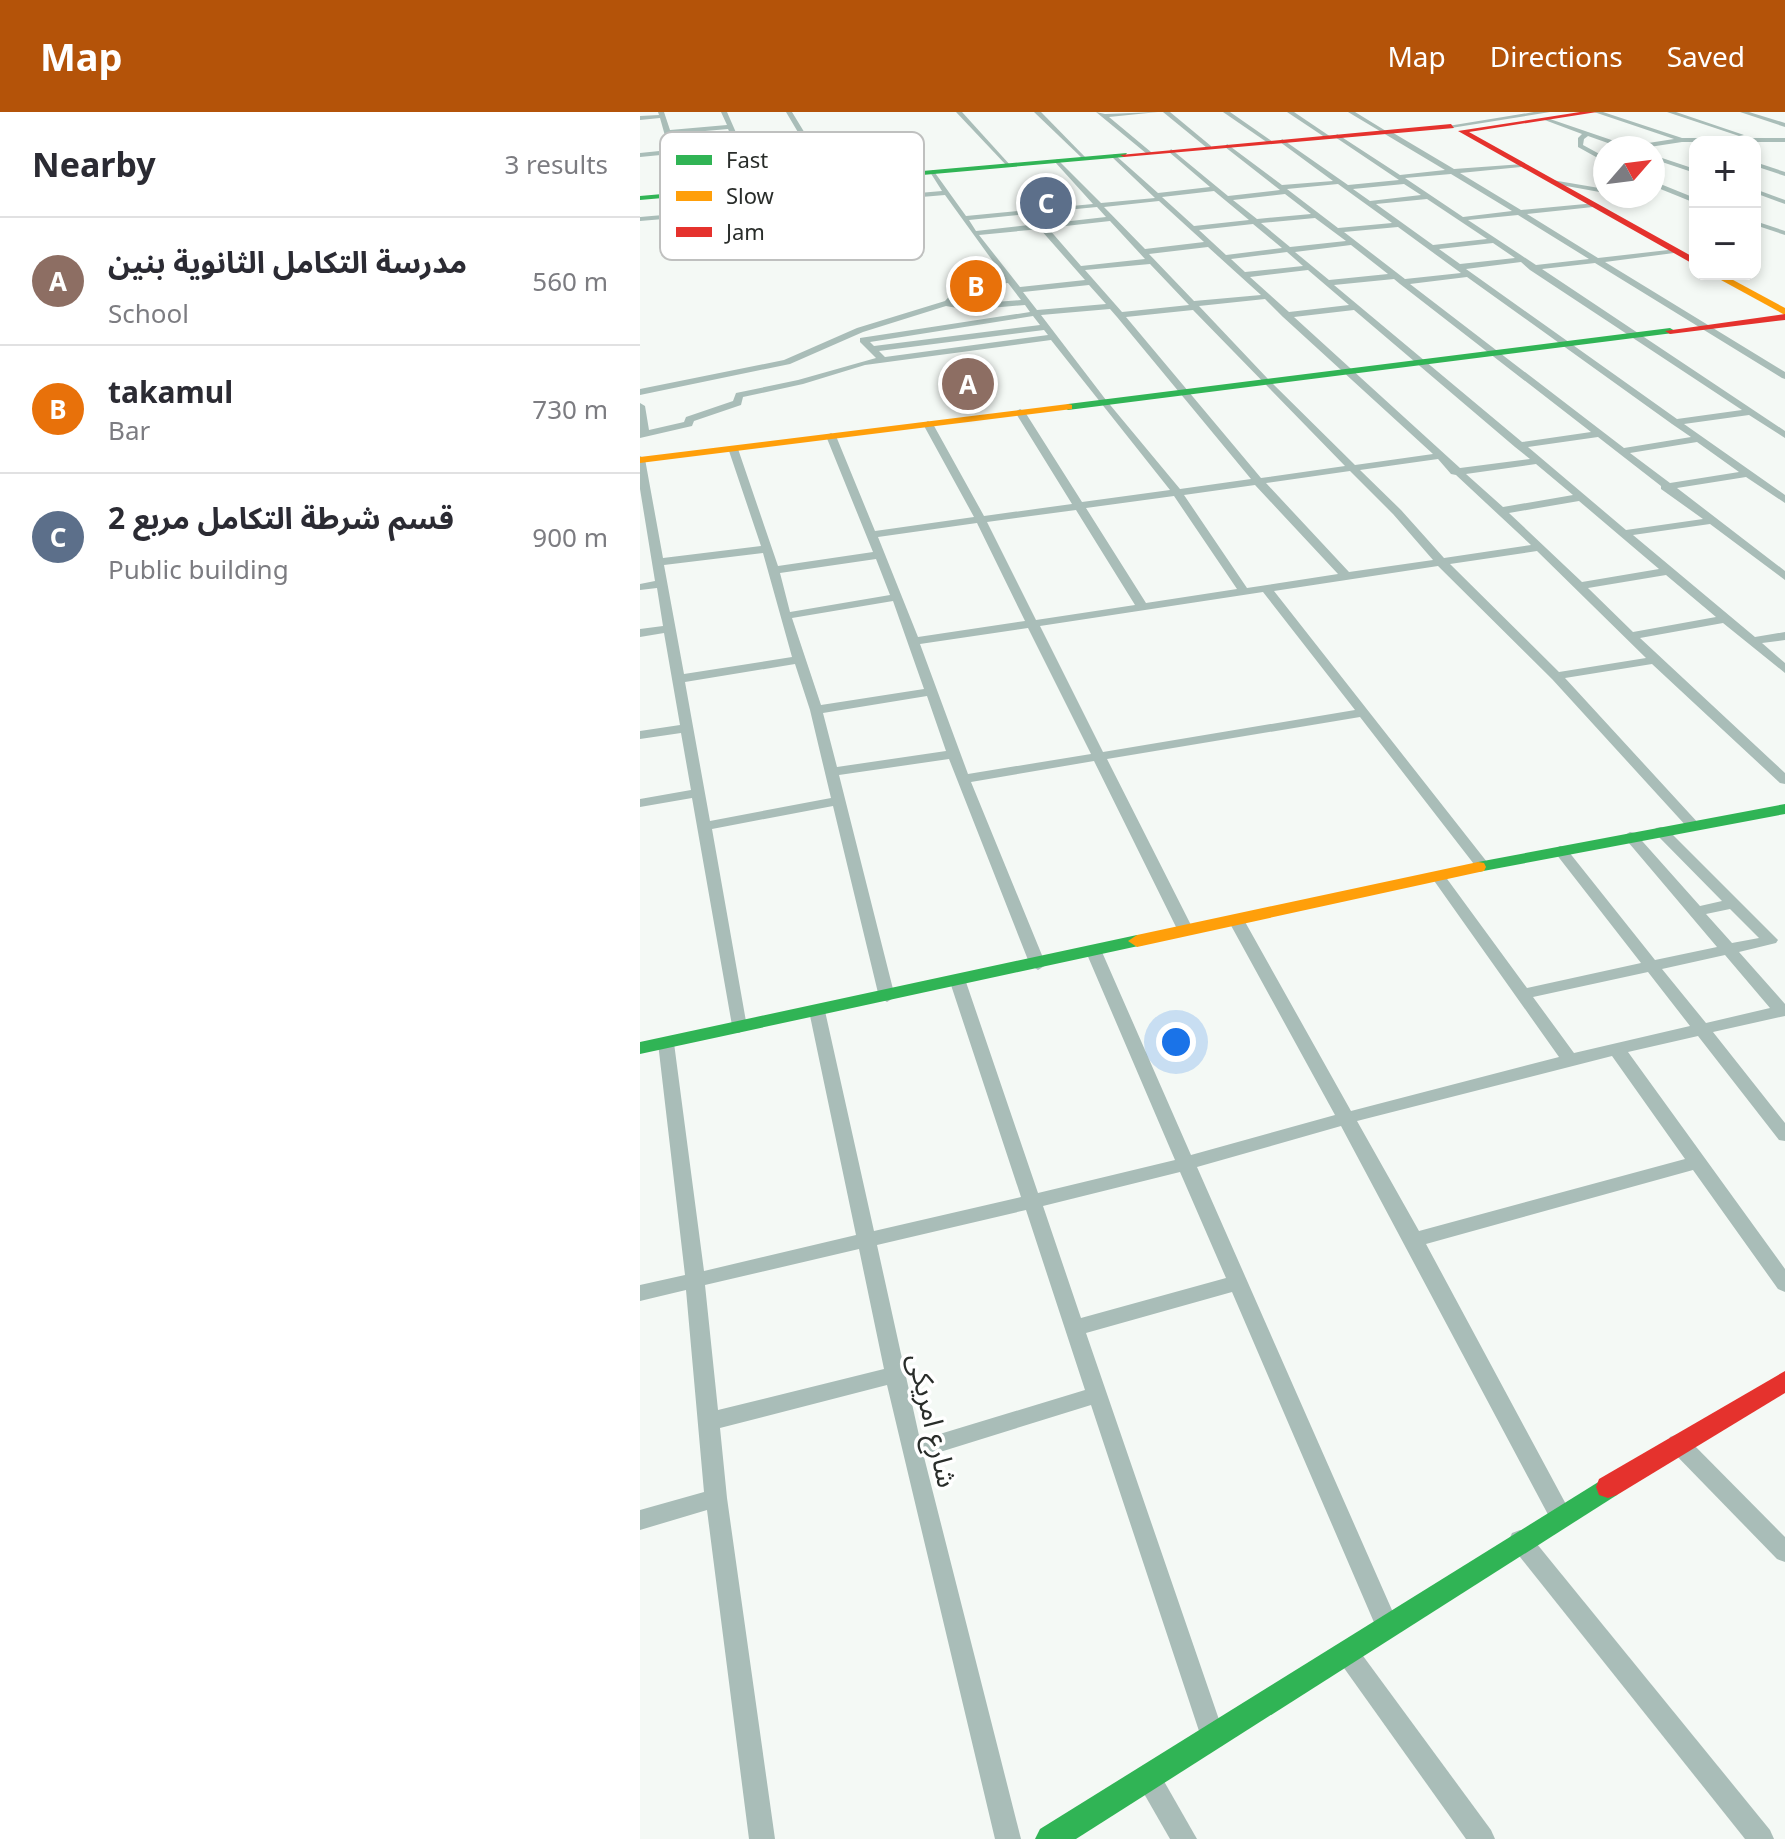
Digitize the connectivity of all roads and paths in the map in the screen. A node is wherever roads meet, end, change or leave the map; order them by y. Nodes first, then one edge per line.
1 (724, 112) edge
2 (731, 112) edge
3 (789, 112) edge
4 (959, 112) edge
5 (1037, 112) edge
6 (1155, 112) edge
7 (1166, 112) edge
8 (1226, 112) edge
9 (1290, 112) edge
10 (1351, 112) edge
11 (1430, 112) edge
12 (1516, 112) edge
13 (1587, 112) edge
14 (1670, 112) edge
15 (1743, 112) edge
16 (662, 114) edge
17 (1102, 114) edge
18 (1524, 116) junction
19 (1546, 116) edge
20 (640, 118) edge
21 (1785, 125) edge
22 (730, 127) junction
23 (1457, 128) junction
24 (670, 132) joint
25 (732, 132) edge
26 (801, 132) edge
27 (1386, 132) junction
28 (1587, 134) junction
29 (1593, 136) edge
30 (1745, 136) edge
31 (1333, 137) junction
32 (1682, 140) junction
33 (1689, 140) edge
34 (1761, 140) edge
35 (1785, 140) edge
36 (1761, 141) edge
37 (1276, 142) junction
38 (1689, 142) edge
39 (1665, 143) edge
40 (1218, 147) junction
41 (1785, 149) edge
42 (660, 151) edge
43 (1171, 151) junction
44 (1149, 153) junction
45 (1593, 153) edge
46 (640, 155) edge
47 (1114, 156) junction
48 (1085, 158) junction
49 (1057, 161) junction
50 (1665, 161) edge
51 (1009, 165) junction
52 (1521, 165) junction
53 (1761, 166) edge
54 (1689, 169) edge
55 (933, 172) junction
56 (1452, 172) junction
57 (924, 173) edge
58 (1785, 174) edge
59 (1400, 180) junction
60 (1343, 185) junction
61 (1216, 189) junction
62 (1665, 189) edge
63 (1284, 190) junction
64 (947, 193) junction
65 (1665, 194) edge
66 (1761, 194) edge
67 (924, 195) edge
68 (1677, 195) junction
69 (660, 196) edge
70 (1593, 196) edge
71 (1159, 197) junction
72 (1426, 197) junction
73 (1689, 197) edge
74 (640, 198) edge
75 (1227, 198) junction
76 (1593, 199) edge
77 (1785, 202) edge
78 (1368, 203) junction
79 (1100, 205) junction
80 (1613, 208) edge
81 (1030, 212) junction
82 (1520, 213) junction
83 (1314, 216) junction
84 (660, 217) edge
85 (966, 218) junction
86 (640, 219) edge
87 (1112, 219) junction
88 (1461, 219) junction
89 (1254, 222) junction
90 (1398, 225) junction
91 (1761, 225) edge
92 (1041, 226) junction
93 (1193, 228) junction
94 (1334, 231) junction
95 (974, 233) junction
96 (1785, 233) edge
97 (1493, 241) junction
98 (1351, 243) junction
99 (1210, 244) junction
100 (1429, 248) junction
101 (1289, 251) junction
102 (1674, 251) junction
103 (1142, 252) junction
104 (1225, 257) junction
105 (1689, 259) edge
106 (1521, 260) junction
107 (1594, 260) junction
108 (1151, 261) junction
109 (1459, 267) junction
110 (1080, 268) junction
111 (1308, 268) junction
112 (1533, 268) junction
113 (1469, 274) junction
114 (1242, 275) junction
115 (1399, 279) junction
116 (1012, 280) junction
117 (1726, 280) edge
118 (1092, 282) junction
119 (1328, 283) junction
120 (1019, 290) junction
121 (1265, 297) junction
122 (1028, 302) junction
123 (946, 304) junction
124 (1112, 306) junction
125 (1195, 306) junction
126 (1356, 307) junction
127 (1037, 313) junction
128 (1785, 314) edge
129 (1120, 315) junction
130 (1286, 315) junction
131 (1047, 327) junction
132 (1707, 327) junction
133 (1636, 336) junction
134 (1054, 337) junction
135 (1567, 344) junction
136 (872, 349) junction
137 (1496, 352) junction
138 (883, 360) junction
139 (1423, 362) junction
140 (1346, 372) junction
141 (1785, 376) edge
142 (1265, 381) junction
143 (1184, 392) junction
144 (640, 393) edge
145 (1103, 402) junction
146 (640, 406) edge
147 (1020, 412) junction
148 (1750, 412) junction
149 (1675, 422) junction
150 (928, 424) junction
151 (1785, 425) edge
152 (1773, 427) junction
153 (642, 434) edge
154 (1599, 434) junction
155 (1785, 435) edge
156 (831, 436) junction
157 (1698, 439) junction
158 (1519, 445) junction
159 (733, 448) junction
160 (1621, 451) junction
161 (1438, 456) junction
162 (640, 459) edge
163 (1537, 461) junction
164 (1349, 466) junction
165 (1455, 472) junction
166 (1746, 474) junction
167 (1257, 480) junction
168 (1665, 487) junction
169 (1177, 492) junction
170 (1581, 497) junction
171 (1785, 500) edge
172 (1078, 505) junction
173 (1500, 511) junction
174 (980, 519) junction
175 (1711, 521) junction
176 (1626, 533) junction
177 (871, 535) junction
178 (1540, 547) junction
179 (767, 549) junction
180 (878, 555) junction
181 (1785, 556) edge
182 (1762, 560) junction
183 (660, 562) junction
184 (1441, 562) junction
185 (774, 570) junction
186 (1667, 571) junction
187 (1346, 576) junction
188 (1785, 577) edge
189 (663, 583) junction
190 (1578, 586) junction
191 (640, 587) edge
192 (1265, 587) junction
193 (1243, 590) junction
194 (897, 597) junction
195 (1142, 606) junction
196 (785, 616) junction
197 (1725, 619) junction
198 (1031, 623) junction
199 (671, 628) junction
200 (640, 633) edge
201 (1631, 636) junction
202 (1785, 636) edge
203 (1753, 641) junction
204 (912, 642) junction
205 (799, 660) junction
206 (1655, 660) junction
207 (1785, 669) edge
208 (1556, 676) junction
209 (679, 679) junction
210 (930, 692) junction
211 (816, 710) junction
212 (1362, 713) junction
213 (686, 728) junction
214 (640, 735) edge
215 (953, 754) junction
216 (1098, 757) junction
217 (833, 772) junction
218 (963, 779) junction
219 (1785, 780) edge
220 (698, 793) junction
221 (838, 801) junction
222 (640, 803) edge
223 (1785, 809) edge
224 (1693, 825) junction
225 (705, 826) junction
226 (1661, 831) junction
227 (1630, 836) junction
228 (1560, 850) junction
229 (1482, 865) junction
230 (1437, 875) junction
231 (1734, 903) junction
232 (1696, 912) junction
233 (1236, 920) junction
234 (1186, 931) junction
235 (1730, 951) junction
236 (1094, 952) junction
237 (1038, 965) junction
238 (1654, 968) junction
239 (958, 982) junction
240 (1524, 994) junction
241 (887, 997) junction
242 (817, 1011) junction
243 (1784, 1011) edge
244 (739, 1027) junction
245 (1704, 1031) junction
246 (666, 1043) junction
247 (640, 1048) edge
248 (1617, 1050) junction
249 (1570, 1060) junction
250 (1346, 1118) junction
251 (1785, 1135) edge
252 (1698, 1162) junction
253 (1185, 1164) junction
254 (1033, 1199) junction
255 (864, 1238) junction
256 (1414, 1240) junction
257 (695, 1280) junction
258 (1239, 1282) junction
259 (1785, 1284) edge
260 (640, 1293) edge
261 (1074, 1328) junction
262 (895, 1375) junction
263 (1785, 1381) edge
264 (1096, 1395) junction
265 (707, 1422) junction
266 (1678, 1443) junction
267 (912, 1452) junction
268 (716, 1498) junction
269 (1560, 1515) junction
270 (640, 1520) edge
271 (1520, 1540) junction
272 (1785, 1552) edge
273 (1387, 1626) junction
274 (1347, 1653) junction
275 (1213, 1737) junction
276 (1148, 1778) junction
277 (762, 1839) edge
278 (1008, 1839) edge
279 (1050, 1839) edge
280 (1184, 1839) edge
281 (1482, 1839) edge
282 (1761, 1839) edge

1 - 2 street
1 - 22 street
3 - 26 street
4 - 51 street
5 - 48 street
6 - 17 street
7 - 40 street
8 - 37 street
9 - 31 street
10 - 27 street
11 - 23 street
12 - 18 street
13 - 19 street
13 - 32 street
14 - 30 street
15 - 21 street
16 - 20 street
16 - 24 street
17 - 44 street
18 - 19 street
18 - 23 street
19 - 23 street
19 - 28 street
22 - 24 street
22 - 25 street
23 - 27 street
23 - 52 street
27 - 31 street
27 - 56 street
28 - 29 street
28 - 45 street
31 - 37 street
31 - 59 street
32 - 33 street
32 - 38 street
32 - 39 street
34 - 35 street
36 - 41 street
37 - 40 street
37 - 60 street
40 - 43 street
40 - 63 street
42 - 46 street
43 - 44 street
43 - 61 street
44 - 47 street
47 - 48 street
47 - 71 street
48 - 49 street
49 - 51 street
49 - 79 street
50 - 54 street
51 - 55 street
52 - 56 street
52 - 70 street
53 - 58 street
55 - 57 street
55 - 64 street
56 - 59 street
56 - 82 street
59 - 60 street
59 - 72 street
60 - 63 street
60 - 78 street
61 - 71 street
61 - 75 street
62 - 68 street
63 - 75 street
63 - 83 street
64 - 67 street
64 - 85 street
65 - 68 street
66 - 77 street
68 - 73 street
69 - 74 street
71 - 79 street
71 - 93 street
72 - 78 street
72 - 88 street
75 - 89 street
76 - 82 street
78 - 90 street
79 - 81 street
79 - 87 street
80 - 102 street
81 - 85 street
81 - 92 street
82 - 88 street
82 - 107 street
83 - 89 street
83 - 94 street
84 - 86 street
85 - 95 street
87 - 92 street
87 - 103 street
88 - 97 street
89 - 93 street
89 - 101 street
90 - 94 street
90 - 100 street
91 - 96 street
92 - 95 street
92 - 110 street
93 - 99 street
94 - 98 street
95 - 116 street
97 - 100 street
97 - 106 street
98 - 101 street
98 - 115 street
99 - 103 street
99 - 104 street
100 - 109 street
101 - 104 street
101 - 111 street
102 - 105 street
102 - 107 street
103 - 108 street
104 - 114 street
106 - 109 street
106 - 112 street
107 - 112 street
107 - 132 street
108 - 110 street
108 - 125 street
109 - 113 street
110 - 118 street
111 - 114 street
111 - 119 street
112 - 133 street
113 - 115 street
113 - 135 street
114 - 121 street
115 - 119 street
115 - 137 street
116 - 120 street
116 - 123 street
117 - 128 street
118 - 120 street
118 - 124 street
119 - 126 street
120 - 122 street
121 - 125 street
121 - 130 street
122 - 123 street
122 - 127 street
123 - 144 street
124 - 127 street
124 - 129 street
125 - 129 street
125 - 142 street
126 - 130 street
126 - 139 street
127 - 131 street
127 - 136 street
128 - 132 street
129 - 143 street
130 - 140 street
131 - 134 street
131 - 136 street
132 - 133 street
132 - 141 street
133 - 135 street
133 - 148 street
134 - 138 street
134 - 145 street
135 - 137 street
135 - 149 street
136 - 138 street
137 - 139 street
137 - 154 street
138 - 153 street
139 - 140 street
139 - 158 street
140 - 142 street
140 - 161 street
142 - 143 street
142 - 164 street
143 - 145 street
143 - 167 street
145 - 147 street
145 - 169 street
146 - 153 street
147 - 150 street
147 - 172 street
148 - 149 street
148 - 152 street
149 - 157 street
150 - 156 street
150 - 174 street
151 - 152 street
152 - 155 street
154 - 158 street
154 - 160 street
156 - 159 street
156 - 177 street
157 - 160 street
157 - 166 street
158 - 163 street
159 - 162 street
159 - 179 street
160 - 168 street
161 - 164 street
161 - 165 street
162 - 183 street
163 - 165 street
163 - 170 street
164 - 167 street
164 - 184 street
165 - 173 street
166 - 168 street
166 - 171 street
167 - 169 street
167 - 187 street
168 - 175 street
169 - 172 street
169 - 193 street
170 - 173 street
170 - 176 street
172 - 174 street
172 - 195 street
173 - 178 street
174 - 177 street
174 - 198 street
175 - 176 street
175 - 182 street
176 - 186 street
177 - 180 street
178 - 184 street
178 - 190 street
179 - 183 street
179 - 185 street
180 - 185 street
180 - 194 street
181 - 182 street
182 - 188 street
183 - 189 street
184 - 187 street
184 - 208 street
185 - 196 street
186 - 190 street
186 - 197 street
187 - 192 street
189 - 191 street
189 - 199 street
190 - 201 street
192 - 193 street
192 - 212 street
193 - 195 street
194 - 196 street
194 - 204 street
195 - 198 street
196 - 205 street
197 - 201 street
197 - 203 street
198 - 204 street
198 - 216 street
199 - 200 street
199 - 209 street
201 - 206 street
202 - 203 street
203 - 207 street
204 - 210 street
205 - 209 street
205 - 211 street
206 - 208 street
206 - 219 street
208 - 224 street
209 - 213 street
210 - 211 street
210 - 215 street
211 - 217 street
212 - 216 street
212 - 229 street
213 - 214 street
213 - 220 street
215 - 217 street
215 - 218 street
216 - 218 street
216 - 234 street
217 - 221 street
218 - 237 street
220 - 222 street
220 - 225 street
221 - 225 street
221 - 241 street
223 - 224 street
224 - 226 street
225 - 244 street
226 - 227 street
226 - 231 street
227 - 228 street
227 - 232 street
228 - 229 street
228 - 238 street
229 - 230 street
230 - 233 street
230 - 240 street
231 - 232 street
231 - 235 street
232 - 235 street
233 - 234 street
233 - 250 street
234 - 236 street
235 - 238 street
235 - 243 street
236 - 237 street
236 - 253 street
237 - 239 street
238 - 240 street
238 - 245 street
239 - 241 street
239 - 254 street
240 - 249 street
241 - 242 street
242 - 244 street
242 - 255 street, شارع امريكى
243 - 245 street
244 - 246 street
245 - 248 street
245 - 251 street
246 - 247 street
246 - 257 street
248 - 249 street
248 - 252 street
249 - 250 street
250 - 253 street
250 - 256 street
252 - 256 street
252 - 259 street
253 - 254 street
253 - 258 street
254 - 255 street
254 - 261 street
255 - 257 street
255 - 262 street, شارع امريكى
256 - 269 street
257 - 260 street
257 - 265 street
258 - 261 street
258 - 273 street
261 - 264 street
262 - 265 street
262 - 267 street, شارع امريكى
263 - 266 street
264 - 267 street
264 - 275 street
265 - 268 street
266 - 269 street
266 - 272 street
267 - 278 street, شارع امريكى
268 - 270 street
268 - 277 street
269 - 271 street
271 - 273 street
271 - 282 street
273 - 274 street
274 - 275 street
274 - 281 street
275 - 276 street
276 - 279 street
276 - 280 street

